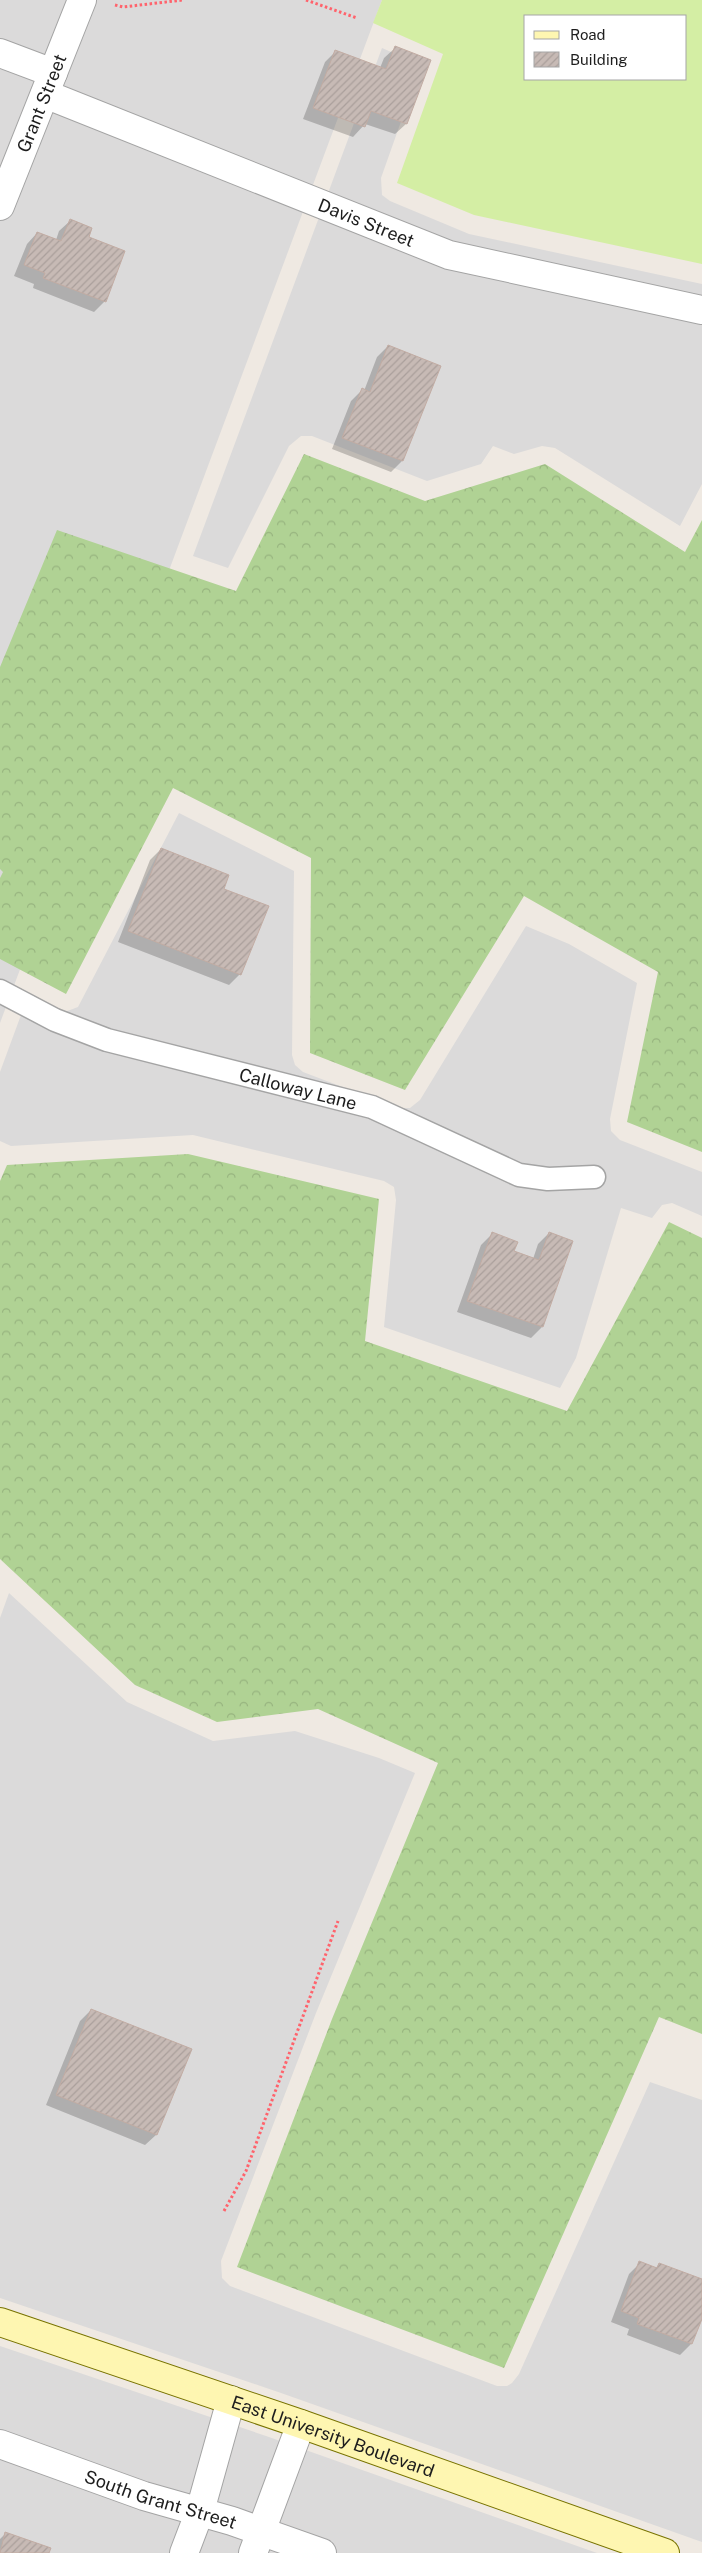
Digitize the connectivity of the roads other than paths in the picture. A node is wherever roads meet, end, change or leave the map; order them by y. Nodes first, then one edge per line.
1 (94, 1) edge
2 (0, 53) edge
3 (49, 83) junction
4 (0, 206) edge
5 (702, 310) edge
6 (0, 991) edge
7 (594, 1176) dead end
8 (0, 2322) edge
9 (231, 2400) junction
10 (301, 2424) junction
11 (0, 2444) edge
12 (200, 2511) junction
13 (257, 2542) edge
14 (184, 2553) edge
15 (322, 2553) edge
16 (666, 2553) edge

1 - 3 street, Grant Street
2 - 3 street, Davis Street
3 - 4 street, Grant Street
3 - 5 street, Davis Street
6 - 7 lane, Calloway Lane
8 - 9 street, East University Boulevard
9 - 10 street, East University Boulevard
9 - 12 street
10 - 13 street
10 - 16 street, East University Boulevard
11 - 12 street, South Grant Street
12 - 13 street, South Grant Street
12 - 14 street
13 - 15 street, South Grant Street

